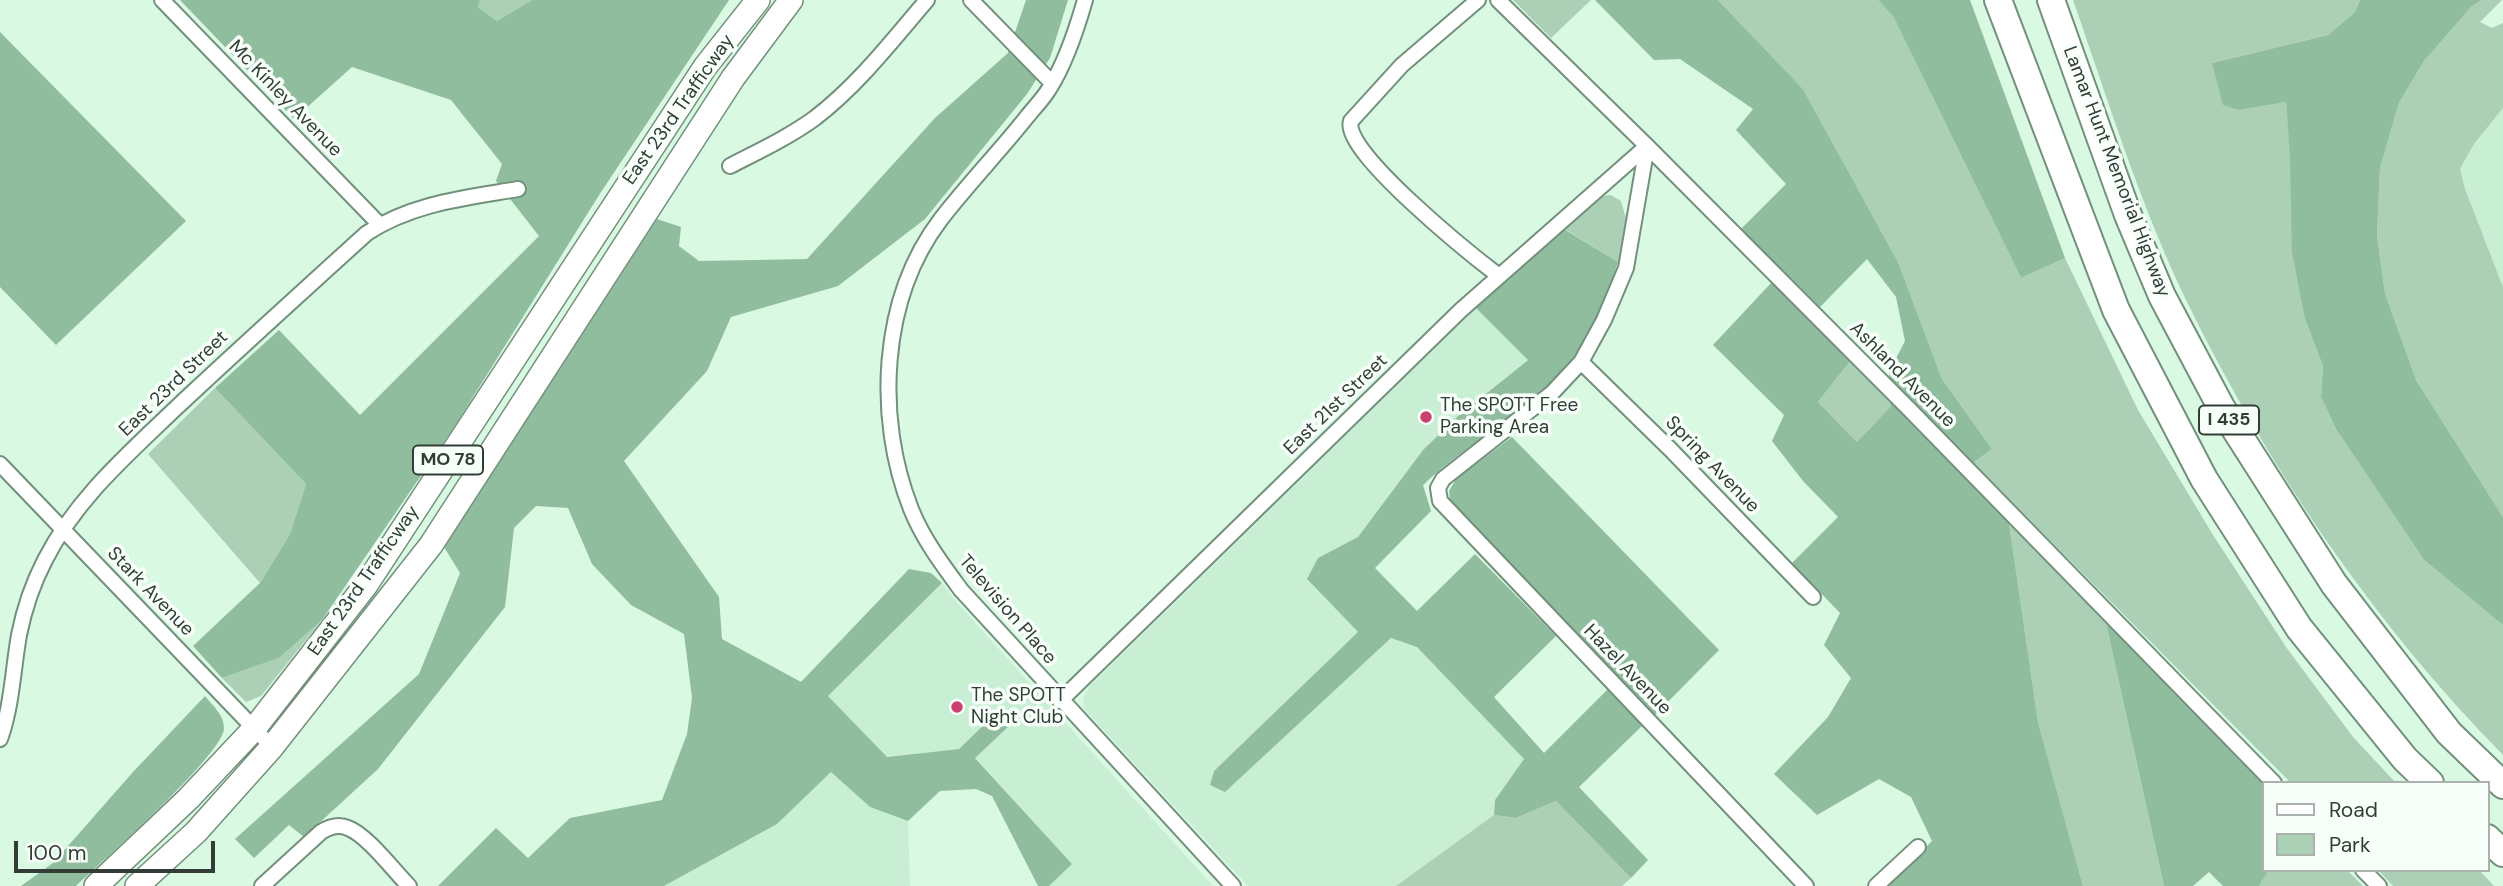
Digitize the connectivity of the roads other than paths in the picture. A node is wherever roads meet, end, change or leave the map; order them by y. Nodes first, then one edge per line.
1 (162, 0) edge
2 (758, 0) edge
3 (791, 0) edge
4 (927, 0) edge
5 (971, 0) edge
6 (1085, 0) edge
7 (1478, 0) edge
8 (1498, 0) edge
9 (1998, 0) edge
10 (2051, 0) edge
11 (1052, 83) junction
12 (1647, 145) junction
13 (730, 166) dead end
14 (518, 189) dead end
15 (380, 225) junction
16 (1499, 276) junction
17 (1581, 362) junction
18 (0, 464) edge
19 (63, 529) junction
20 (1813, 597) dead end
21 (1060, 701) junction
22 (254, 729) junction
23 (0, 739) edge
24 (272, 747) junction
25 (2272, 781) edge
26 (2428, 781) edge
27 (2503, 785) edge
28 (2489, 840) edge
29 (1919, 847) dead end
30 (2503, 853) edge
31 (2365, 872) edge
32 (96, 886) edge
33 (137, 886) edge
34 (262, 886) edge
35 (409, 886) edge
36 (1233, 886) edge
37 (1806, 886) edge
38 (1876, 886) edge
39 (2379, 886) edge

1 - 15 street, Mc Kinley Avenue
2 - 22 main road, East 23rd Trafficway / MO 78
3 - 24 main road, East 23rd Trafficway / MO 78
4 - 13 street
5 - 11 street
6 - 11 street, Television Place
7 - 16 street
8 - 12 street, Ashland Avenue
9 - 26 highway, I 435
10 - 27 highway, Lamar Hunt Memorial Highway / I 435
11 - 21 street, Television Place
12 - 16 street, East 21st Street
12 - 17 street
12 - 25 street, Ashland Avenue
14 - 15 street, East 23rd Street
15 - 19 street, East 23rd Street
16 - 21 street, East 21st Street
17 - 20 street, Spring Avenue
17 - 37 street, Hazel Avenue
18 - 19 street, Stark Avenue
19 - 22 street, Stark Avenue
19 - 23 street, East 23rd Street
21 - 36 street, Television Place
22 - 24 street, Stark Avenue
22 - 32 main road, East 23rd Trafficway / MO 78
24 - 33 main road, East 23rd Trafficway / MO 78
28 - 30 highway
29 - 38 street
31 - 39 street
34 - 35 street

